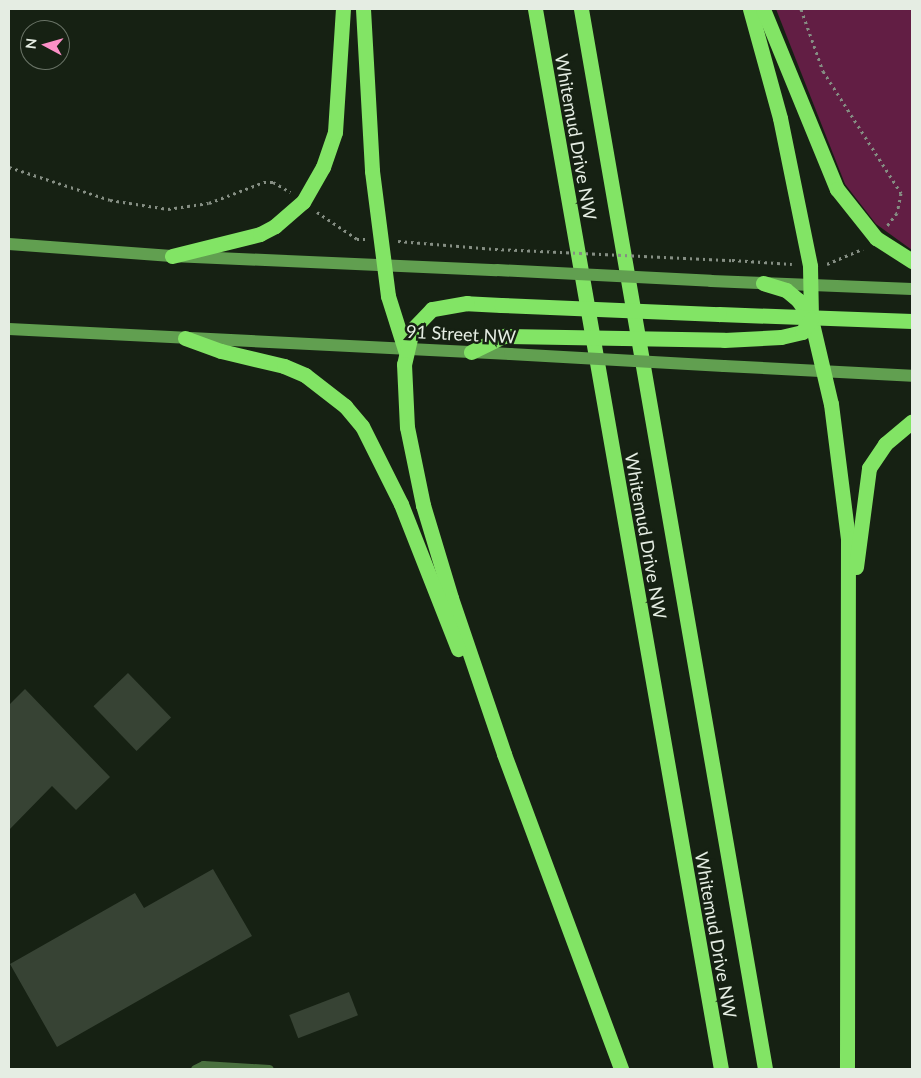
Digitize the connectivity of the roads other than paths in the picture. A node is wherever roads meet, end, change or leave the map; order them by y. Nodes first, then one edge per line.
1 (343, 9) edge
2 (363, 9) edge
3 (535, 9) edge
4 (581, 9) edge
5 (750, 9) edge
6 (763, 9) edge
7 (9, 244) edge
8 (172, 256) junction
9 (912, 261) edge
10 (384, 267) junction
11 (763, 283) junction
12 (811, 284) junction
13 (912, 289) edge
14 (811, 319) junction
15 (912, 322) edge
16 (9, 330) edge
17 (185, 338) junction
18 (405, 350) junction
19 (471, 352) junction
20 (824, 370) junction
21 (912, 376) edge
22 (912, 421) edge
23 (850, 611) junction
24 (528, 817) junction
25 (195, 1069) edge
26 (269, 1069) edge
27 (621, 1069) edge
28 (721, 1069) edge
29 (765, 1069) edge
30 (847, 1069) edge

1 - 8 highway
2 - 10 highway
3 - 28 highway, Whitemud Drive NW
4 - 29 highway, Whitemud Drive NW
5 - 12 highway
6 - 9 highway
7 - 8 main road
8 - 10 main road
10 - 11 main road, bridge
10 - 18 highway
11 - 12 main road
11 - 14 highway
12 - 13 main road
12 - 14 highway
14 - 15 highway
14 - 18 highway, bridge
14 - 19 highway, bridge
14 - 20 highway
16 - 17 main road, 91 Street NW
17 - 18 main road, 91 Street NW
17 - 24 highway
18 - 19 main road, 91 Street NW
18 - 24 highway
19 - 20 main road, 91 Street NW, bridge
20 - 21 main road, 91 Street NW
20 - 23 highway
22 - 23 highway
23 - 30 highway
24 - 27 highway
25 - 26 lane

